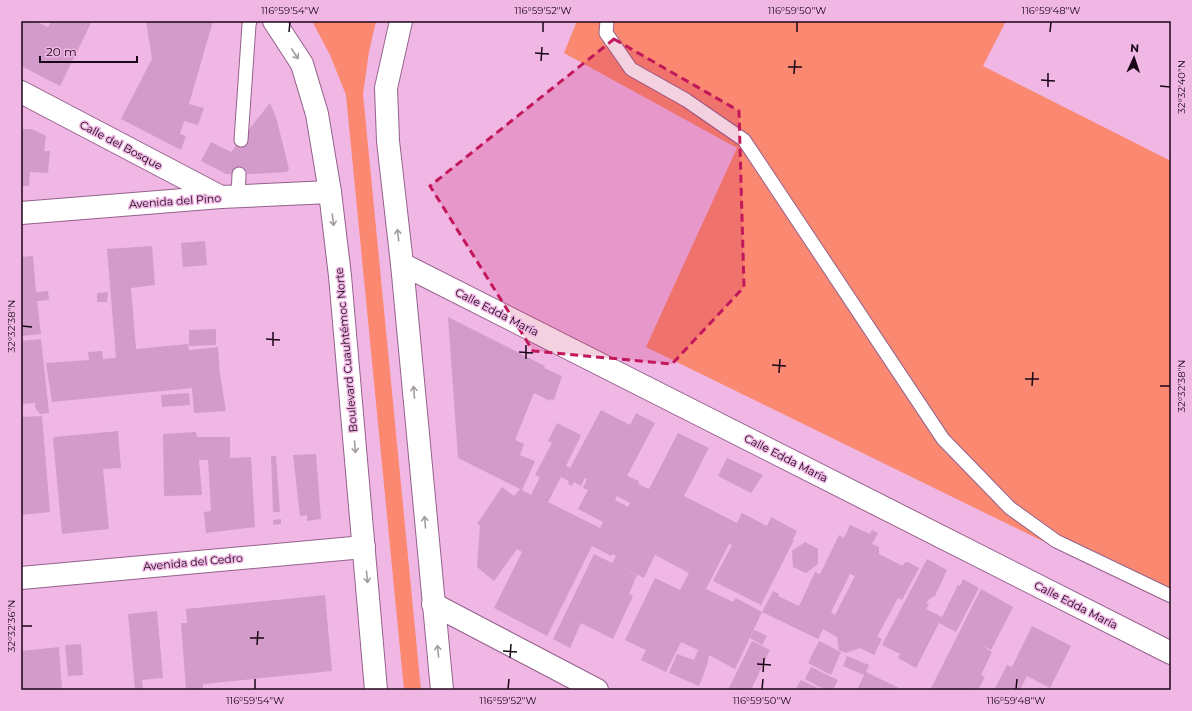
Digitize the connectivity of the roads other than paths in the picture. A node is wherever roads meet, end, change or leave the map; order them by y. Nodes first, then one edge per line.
1 (250, 21) edge
2 (274, 21) edge
3 (401, 21) edge
4 (607, 21) edge
5 (21, 92) edge
6 (241, 140) dead end
7 (239, 174) dead end
8 (330, 192) junction
9 (229, 197) junction
10 (21, 213) edge
11 (402, 264) junction
12 (364, 547) junction
13 (21, 578) edge
14 (1171, 596) edge
15 (433, 604) junction
16 (1171, 653) edge
17 (376, 690) edge
18 (442, 690) edge
19 (597, 690) edge

1 - 6 lane
2 -> 8 street, Boulevard Cuauhtémoc Norte
11 -> 3 street
4 - 14 lane
5 - 9 street, Calle del Bosque
7 - 9 lane
8 - 9 street, Avenida del Pino
8 -> 12 street, Boulevard Cuauhtémoc Norte
9 - 10 street, Avenida del Pino
15 -> 11 street
11 - 16 street, Calle Edda María
12 - 13 street, Avenida del Cedro
12 -> 17 street, Boulevard Cuauhtémoc Norte
18 -> 15 street
15 - 19 street

